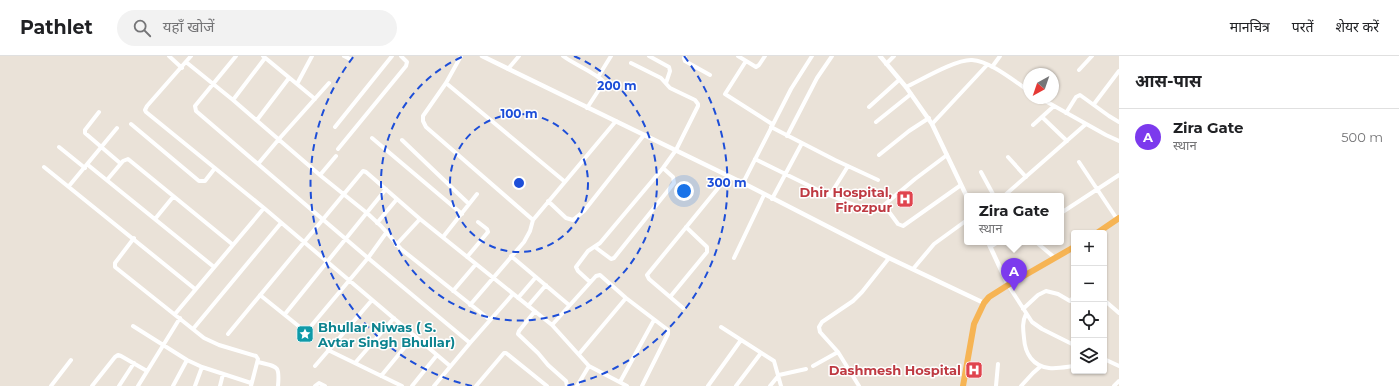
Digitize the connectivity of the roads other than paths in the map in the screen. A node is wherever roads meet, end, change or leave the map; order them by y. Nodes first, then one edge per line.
1 (169, 56) edge
2 (191, 56) edge
3 (236, 56) edge
4 (312, 56) edge
5 (344, 56) edge
6 (392, 56) edge
7 (401, 56) edge
8 (461, 56) edge
9 (482, 56) edge
10 (519, 56) edge
11 (563, 56) edge
12 (611, 56) edge
13 (649, 56) edge
14 (685, 56) edge
15 (738, 56) edge
16 (765, 56) edge
17 (812, 56) edge
18 (832, 56) edge
19 (880, 56) edge
20 (894, 56) edge
21 (975, 56) edge
22 (1000, 56) edge
23 (1092, 56) edge
24 (264, 57) edge
25 (350, 59) dead end
26 (746, 61) junction
27 (186, 62) junction
28 (979, 62) junction
29 (630, 63) dead end
30 (886, 64) junction
31 (987, 65) junction
32 (992, 67) junction
33 (182, 68) junction
34 (508, 69) junction
35 (1079, 70) dead end
36 (1119, 71) edge
37 (710, 75) dead end
38 (598, 77) junction
39 (289, 78) junction
40 (899, 80) junction
41 (213, 83) junction
42 (329, 83) dead end
43 (446, 83) junction
44 (666, 83) junction
45 (297, 84) junction
46 (906, 87) junction
47 (1023, 87) edge
48 (911, 94) junction
49 (233, 100) junction
50 (315, 100) junction
51 (1050, 104) edge
52 (1094, 104) junction
53 (1054, 106) junction
54 (869, 107) dead end
55 (587, 108) junction
56 (99, 112) dead end
57 (1066, 113) junction
58 (1042, 117) junction
59 (928, 118) junction
60 (1118, 119) edge
61 (257, 120) junction
62 (616, 121) junction
63 (876, 122) dead end
64 (131, 124) dead end
65 (932, 124) junction
66 (1086, 124) junction
67 (1033, 125) dead end
68 (771, 126) junction
69 (335, 127) dead end
70 (117, 128) dead end
71 (644, 135) junction
72 (787, 136) junction
73 (372, 138) dead end
74 (279, 139) junction
75 (402, 140) dead end
76 (1067, 141) junction
77 (1119, 141) edge
78 (802, 143) junction
79 (59, 147) dead end
80 (102, 147) junction
81 (338, 149) dead end
82 (676, 150) junction
83 (879, 155) dead end
84 (947, 155) junction
85 (336, 156) dead end
86 (1008, 157) dead end
87 (755, 159) junction
88 (1079, 162) dead end
89 (120, 163) junction
90 (258, 164) junction
91 (87, 166) junction
92 (848, 166) junction
93 (44, 167) dead end
94 (215, 168) junction
95 (663, 168) junction
96 (981, 172) dead end
97 (786, 174) junction
98 (320, 175) junction
99 (1119, 175) edge
100 (728, 176) junction
101 (1026, 177) junction
102 (107, 180) junction
103 (878, 180) dead end
104 (564, 181) junction
105 (743, 183) junction
106 (961, 185) junction
107 (69, 186) junction
108 (386, 189) junction
109 (1097, 189) junction
110 (965, 193) edge
111 (992, 193) edge
112 (1007, 193) edge
113 (478, 194) dead end
114 (344, 195) junction
115 (764, 195) junction
116 (830, 195) junction
117 (174, 197) junction
118 (397, 199) junction
119 (772, 199) junction
120 (548, 201) junction
121 (469, 204) junction
122 (884, 205) junction
123 (264, 208) junction
124 (1064, 211) edge
125 (367, 213) junction
126 (462, 214) junction
127 (1118, 218) edge
128 (155, 219) junction
129 (420, 219) junction
130 (324, 220) junction
131 (533, 220) junction
132 (478, 222) dead end
133 (964, 222) edge
134 (281, 223) junction
135 (377, 223) junction
136 (686, 227) junction
137 (1101, 230) edge
138 (386, 233) junction
139 (443, 237) junction
140 (134, 238) junction
141 (346, 239) junction
142 (305, 243) junction
143 (232, 244) junction
144 (396, 245) junction
145 (989, 245) edge
146 (1040, 245) edge
147 (595, 247) junction
148 (1071, 249) edge
149 (511, 256) junction
150 (467, 257) junction
151 (368, 258) junction
152 (734, 258) dead end
153 (889, 258) junction
154 (1055, 258) junction
155 (328, 262) junction
156 (476, 264) junction
157 (214, 267) junction
158 (914, 269) junction
159 (536, 277) junction
160 (493, 278) junction
161 (349, 280) junction
162 (590, 282) junction
163 (546, 285) junction
164 (1008, 285) junction
165 (195, 288) junction
166 (453, 291) junction
167 (513, 294) junction
168 (260, 295) junction
169 (670, 297) junction
170 (518, 298) junction
171 (626, 298) junction
172 (1071, 299) edge
173 (372, 300) junction
174 (1106, 302) edge
175 (984, 303) junction
176 (470, 305) junction
177 (569, 305) junction
178 (528, 306) junction
179 (683, 308) dead end
180 (1023, 309) junction
181 (535, 311) junction
182 (1119, 313) edge
183 (175, 314) junction
184 (285, 314) junction
185 (1026, 314) junction
186 (180, 318) junction
187 (394, 318) junction
188 (490, 320) junction
189 (654, 320) junction
190 (552, 325) junction
191 (133, 326) dead end
192 (721, 327) dead end
193 (193, 329) junction
194 (228, 334) dead end
195 (414, 336) junction
196 (741, 340) junction
197 (470, 342) junction
198 (1071, 344) edge
199 (164, 345) junction
200 (328, 350) junction
201 (838, 352) junction
202 (761, 353) junction
203 (579, 354) junction
204 (437, 355) junction
205 (71, 360) dead end
206 (188, 360) junction
207 (1107, 360) edge
208 (258, 362) junction
209 (134, 363) junction
210 (355, 363) junction
211 (998, 364) dead end
212 (315, 366) dead end
213 (450, 366) junction
214 (590, 366) junction
215 (813, 366) dead end
216 (1041, 366) junction
217 (1071, 366) edge
218 (1119, 366) edge
219 (202, 367) junction
220 (806, 369) dead end
221 (147, 371) junction
222 (223, 374) junction
223 (779, 375) junction
224 (381, 376) junction
225 (1119, 381) edge
226 (620, 382) junction
227 (251, 384) edge
228 (51, 386) edge
229 (92, 386) edge
230 (119, 386) edge
231 (138, 386) edge
232 (174, 386) edge
233 (195, 386) edge
234 (220, 386) edge
235 (278, 386) edge
236 (315, 386) edge
237 (325, 386) edge
238 (402, 386) edge
239 (412, 386) edge
240 (434, 386) edge
241 (476, 386) edge
242 (547, 386) edge
243 (567, 386) edge
244 (578, 386) edge
245 (627, 386) edge
246 (642, 386) edge
247 (708, 386) edge
248 (736, 386) edge
249 (770, 386) edge
250 (781, 386) edge
251 (859, 386) edge
252 (963, 386) edge
253 (996, 386) edge
254 (1021, 386) edge
255 (1114, 386) edge

1 - 33 street
2 - 27 street
3 - 41 street
4 - 45 street
5 - 25 street
6 - 69 street
7 - 81 street
8 - 43 street
9 - 34 street
10 - 34 street
11 - 38 street
12 - 38 street
13 - 44 street
14 - 37 street
15 - 26 street
16 - 26 street
17 - 68 street
18 - 72 street
19 - 30 street
20 - 30 street
21 - 28 street
22 - 32 street
23 - 35 street
24 - 39 street
24 - 49 street
26 - 68 street
27 - 33 street
27 - 41 street
28 - 31 street
28 - 46 street
29 - 44 street
30 - 40 street
31 - 32 street
31 - 65 street
32 - 47 street
33 - 94 street
34 - 55 street
36 - 52 street
38 - 55 street
39 - 45 street
39 - 61 street
40 - 46 street
40 - 54 street
41 - 49 street
41 - 90 street
42 - 50 street
43 - 104 street
43 - 131 street
44 - 82 street
45 - 50 street
46 - 48 street
48 - 59 street
48 - 63 street
49 - 61 street
50 - 74 street
51 - 53 street
52 - 57 street
52 - 60 street
53 - 57 street
53 - 58 street
55 - 62 street
56 - 80 street
57 - 66 street
58 - 67 street
58 - 76 street
59 - 65 street
59 - 83 street
61 - 74 street
62 - 71 street
62 - 104 street
64 - 94 street
65 - 84 street
66 - 76 street
66 - 77 street
68 - 72 street
68 - 87 street
70 - 80 street
71 - 82 street
71 - 120 street
72 - 78 street
73 - 126 street
74 - 90 street
74 - 98 street
75 - 121 street
76 - 101 street
78 - 92 street
78 - 97 street
79 - 91 street
80 - 89 street
80 - 91 street
82 - 95 street
82 - 100 street
84 - 106 street
84 - 122 street
85 - 98 street
86 - 101 street
87 - 97 street
87 - 105 street
88 - 109 street
89 - 102 street
89 - 117 street
90 - 130 street
91 - 102 street
91 - 107 street
92 - 103 street
92 - 116 street
93 - 107 street
94 - 123 street
95 - 147 street
95 - 147 street
96 - 111 street
97 - 116 street
97 - 119 street
98 - 114 street
99 - 109 street
100 - 105 street
100 - 136 street
101 - 112 street
102 - 128 street
104 - 120 street
105 - 115 street
106 - 110 street
106 - 122 street
107 - 140 street
108 - 114 street
108 - 118 street
108 - 125 street
109 - 124 street
109 - 127 street
113 - 121 street
114 - 125 street
114 - 130 street
115 - 119 street
115 - 152 street
116 - 122 street
117 - 128 street
117 - 143 street
118 - 129 street
118 - 135 street
119 - 153 street
120 - 131 street
121 - 126 street
123 - 134 street
123 - 143 street
125 - 135 street
125 - 141 street
126 - 139 street
127 - 137 highway
128 - 157 street
129 - 139 street
129 - 144 street
130 - 141 street
130 - 142 street
131 - 149 street
132 - 150 street
133 - 158 street
134 - 142 street
134 - 193 street
135 - 138 street
136 - 169 street
136 - 169 street
138 - 144 street
138 - 151 street
139 - 150 street
140 - 165 street
140 - 183 street
141 - 151 street
141 - 155 street
142 - 155 street
142 - 168 street
143 - 157 street
144 - 166 street
145 - 164 street
146 - 154 street
147 - 162 street
148 - 154 highway
149 - 159 street
149 - 160 street
150 - 156 street
151 - 161 street
151 - 197 street
153 - 158 street
153 - 201 street
154 - 164 highway
155 - 161 street
155 - 184 street
156 - 160 street
156 - 166 street
157 - 165 street
158 - 175 street
159 - 163 street
159 - 170 street
160 - 167 street
160 - 176 street
161 - 173 street
161 - 184 street
162 - 171 street
162 - 177 street
163 - 177 street
163 - 178 street
164 - 175 highway
164 - 180 street
165 - 183 street
166 - 176 street
167 - 170 street
167 - 188 street
168 - 184 street
168 - 194 street
169 - 179 street
170 - 178 street
171 - 189 street
171 - 203 street
172 - 180 street
173 - 187 street
173 - 200 street
174 - 182 street
175 - 252 highway
176 - 188 street
177 - 190 street
178 - 181 street
180 - 185 street
181 - 190 street
181 - 243 street
183 - 186 street
185 - 198 street
185 - 216 street
186 - 193 street
186 - 199 street
187 - 195 street
187 - 210 street
188 - 197 street
189 - 226 street
189 - 246 street
190 - 203 street
191 - 199 street
192 - 196 street
193 - 208 street
195 - 204 street
195 - 224 street
196 - 202 street
196 - 247 street
197 - 213 street
199 - 206 street
199 - 221 street
200 - 210 street
200 - 212 street
201 - 215 street
201 - 251 street
202 - 223 street
202 - 248 street
203 - 214 street
204 - 213 street
204 - 239 street
205 - 228 street
206 - 219 street
206 - 232 street
207 - 218 street
208 - 227 street
208 - 235 street
209 - 221 street
209 - 229 street
209 - 230 street
210 - 224 street
211 - 253 street
213 - 240 street
214 - 226 street
214 - 244 street
216 - 217 street
216 - 254 street
219 - 222 street
219 - 233 street
220 - 223 street
221 - 231 street
222 - 227 street
222 - 234 street
223 - 249 street
223 - 250 street
224 - 238 street
225 - 255 street
226 - 245 street
236 - 237 street
241 - 242 street

